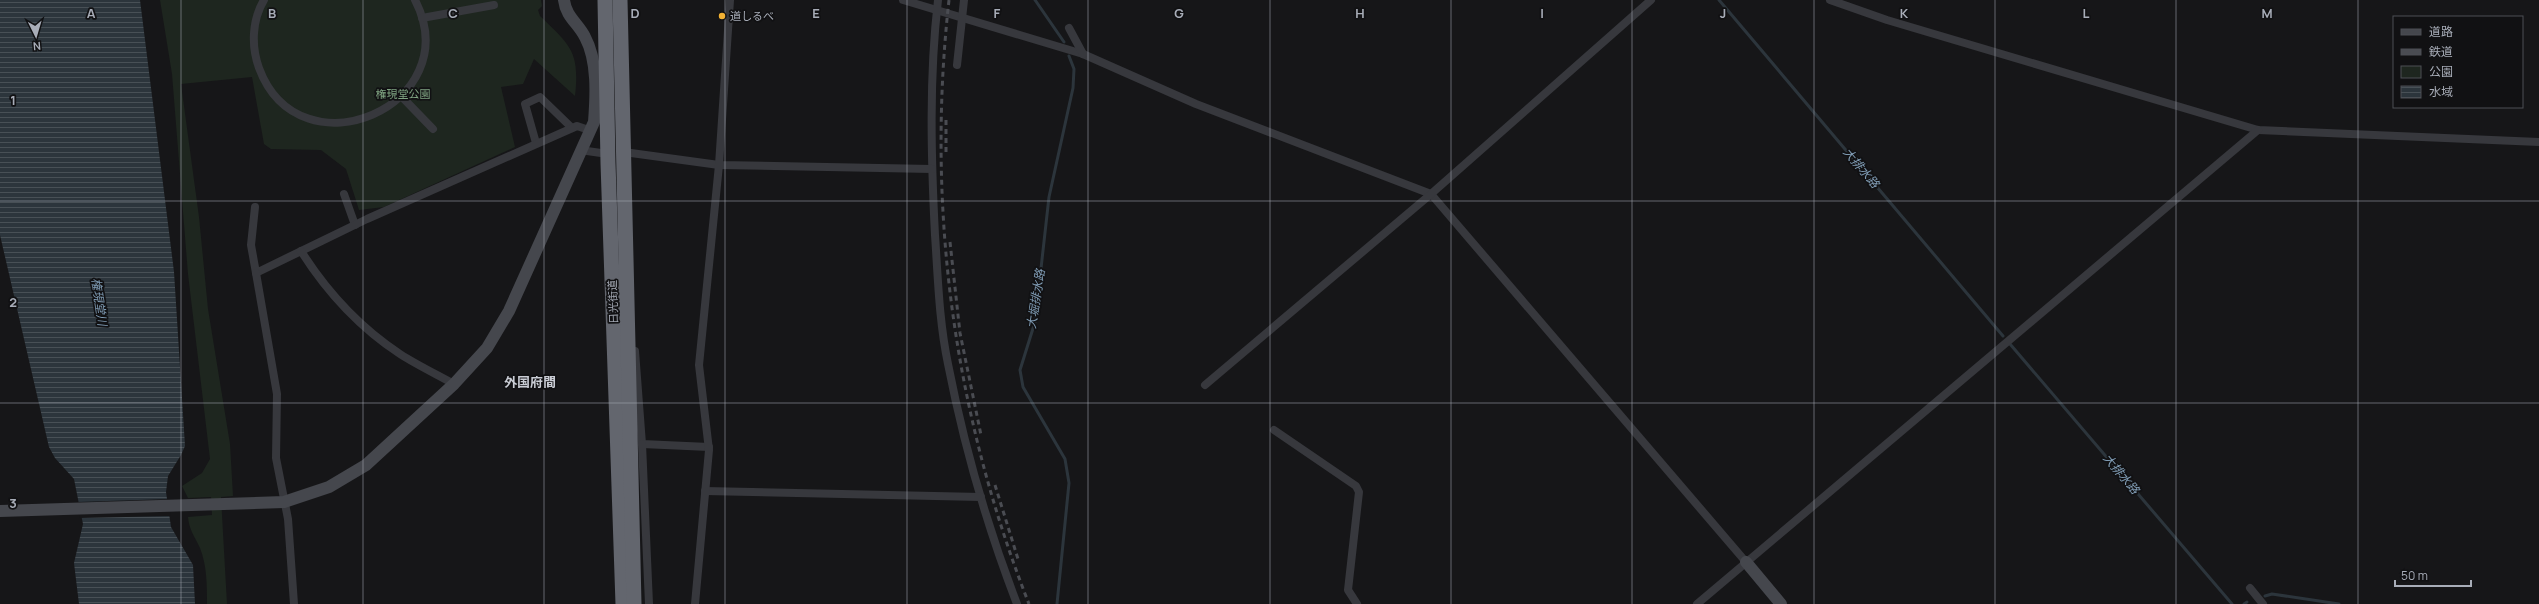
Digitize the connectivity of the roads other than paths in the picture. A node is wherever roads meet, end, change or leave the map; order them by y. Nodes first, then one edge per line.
1 (264, 0) edge
2 (415, 0) edge
3 (564, 0) edge
4 (605, 0) edge
5 (620, 0) edge
6 (730, 0) edge
7 (903, 0) edge
8 (938, 0) edge
9 (964, 0) edge
10 (1651, 0) edge
11 (1830, 0) edge
12 (494, 5) dead end
13 (937, 10) junction
14 (422, 18) junction
15 (962, 18) junction
16 (1070, 28) dead end
17 (1083, 54) junction
18 (957, 65) dead end
19 (402, 96) junction
20 (572, 128) junction
21 (433, 129) dead end
22 (589, 130) junction
23 (2258, 130) junction
24 (2539, 142) edge
25 (536, 143) junction
26 (580, 150) junction
27 (601, 153) dead end
28 (630, 153) dead end
29 (719, 165) junction
30 (932, 169) junction
31 (344, 194) dead end
32 (1431, 194) junction
33 (255, 207) dead end
34 (355, 225) junction
35 (301, 251) junction
36 (256, 273) junction
37 (628, 349) junction
38 (454, 384) junction
39 (1205, 385) dead end
40 (1274, 430) dead end
41 (642, 444) junction
42 (709, 447) junction
43 (705, 491) junction
44 (981, 497) junction
45 (284, 502) junction
46 (0, 511) edge
47 (1746, 562) junction
48 (2250, 588) dead end
49 (294, 604) edge
50 (623, 604) edge
51 (634, 604) edge
52 (649, 604) edge
53 (695, 604) edge
54 (1017, 604) edge
55 (1357, 604) edge
56 (1697, 604) edge
57 (1781, 604) edge
58 (2263, 604) edge

1 - 19 street
2 - 14 street
3 - 22 street
4 - 50 highway, 日光街道
5 - 37 highway, 日光街道
6 - 29 street
7 - 13 street
8 - 13 street
9 - 15 street
10 - 32 street
11 - 23 street
12 - 14 street
13 - 15 street
13 - 30 street
14 - 19 street
15 - 17 street
15 - 18 street
16 - 17 street
17 - 32 street
19 - 21 street
20 - 22 street
20 - 25 street
20 - 25 street
22 - 26 street
23 - 24 street
23 - 47 street
25 - 34 street
26 - 27 street
26 - 38 street
28 - 29 street
29 - 30 street
29 - 42 street
30 - 44 street
31 - 34 street
32 - 39 street
32 - 47 street
33 - 36 street
34 - 35 street
35 - 36 street
35 - 38 street
36 - 45 street
37 - 41 street
37 - 51 highway, 日光街道
38 - 45 street
40 - 55 street
41 - 42 street
41 - 52 street
42 - 43 street
43 - 44 street
43 - 53 street
44 - 54 street
45 - 46 street
45 - 49 street
47 - 56 street
47 - 57 street
48 - 58 street

